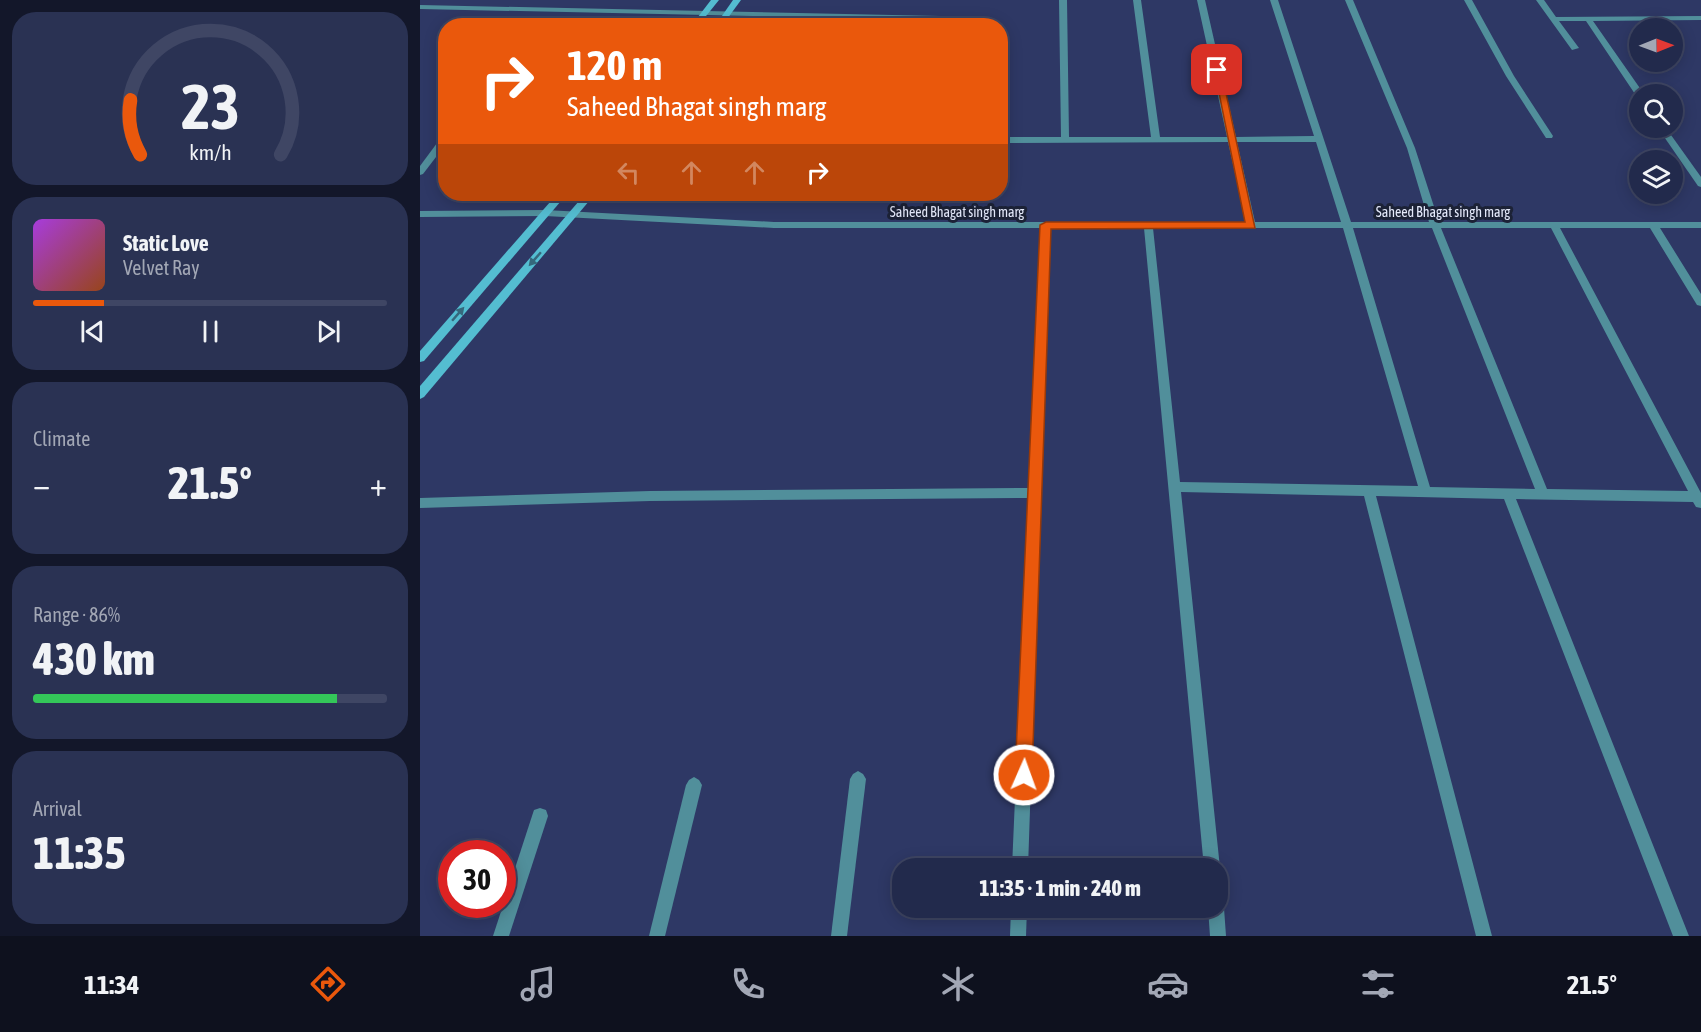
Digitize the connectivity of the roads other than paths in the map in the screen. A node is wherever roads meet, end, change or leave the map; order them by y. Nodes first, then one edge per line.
1 (715, 0) edge
2 (737, 0) edge
3 (1063, 0) edge
4 (1137, 0) edge
5 (1201, 0) edge
6 (1274, 0) edge
7 (1348, 0) edge
8 (1468, 0) edge
9 (1539, 0) edge
10 (420, 7) edge
11 (705, 12) junction
12 (727, 13) junction
13 (700, 18) edge
14 (724, 18) edge
15 (944, 18) edge
16 (1701, 18) edge
17 (1553, 19) junction
18 (1588, 19) junction
19 (1575, 48) dead end
20 (1632, 84) edge
21 (1549, 136) dead end
22 (1669, 138) edge
23 (1319, 139) junction
24 (1008, 140) edge
25 (1156, 140) junction
26 (1232, 140) junction
27 (1065, 141) junction
28 (438, 148) edge
29 (420, 172) edge
30 (1701, 184) edge
31 (556, 201) edge
32 (584, 201) edge
33 (545, 213) junction
34 (420, 214) edge
35 (573, 215) junction
36 (1046, 225) junction
37 (1148, 225) junction
38 (1251, 225) junction
39 (1347, 225) junction
40 (1435, 225) junction
41 (1554, 225) junction
42 (1653, 225) junction
43 (1701, 225) edge
44 (1701, 302) edge
45 (420, 358) edge
46 (420, 394) edge
47 (1174, 487) junction
48 (1370, 491) junction
49 (1426, 492) junction
50 (1035, 493) junction
51 (1509, 494) junction
52 (1543, 494) junction
53 (1699, 501) edge
54 (420, 503) edge
55 (858, 779) dead end
56 (694, 785) dead end
57 (540, 816) dead end
58 (1020, 858) edge
59 (1211, 858) edge
60 (1019, 918) edge
61 (1217, 918) edge
62 (501, 936) edge
63 (657, 936) edge
64 (839, 936) edge
65 (1018, 936) edge
66 (1218, 936) edge
67 (1484, 936) edge
68 (1681, 936) edge

1 - 11 main road
2 - 12 main road
3 - 27 street
4 - 25 street
5 - 26 street
6 - 23 street
7 - 40 street
8 - 21 street
9 - 17 street
10 - 11 street
11 - 12 street
11 - 13 main road
12 - 14 main road
12 - 15 street
16 - 18 street
17 - 18 street
17 - 19 street
18 - 20 street
22 - 30 street
23 - 26 street
23 - 39 street
24 - 27 street
25 - 26 street
25 - 27 street
26 - 38 street
28 - 29 street
31 - 33 main road
32 - 35 main road
33 - 34 street, Saheed Bhagat singh marg
33 - 35 street, Saheed Bhagat singh marg
45 -> 33 main road
35 - 36 street, Saheed Bhagat singh marg
35 -> 46 main road
36 - 37 street, Saheed Bhagat singh marg
36 - 50 street
37 - 38 street, Saheed Bhagat singh marg
37 - 47 street
38 - 39 street, Saheed Bhagat singh marg
39 - 40 street, Saheed Bhagat singh marg
39 - 49 street
40 - 41 street, Saheed Bhagat singh marg
40 - 52 street
41 - 42 street, Saheed Bhagat singh marg
41 - 53 street
42 - 43 street, Saheed Bhagat singh marg
42 - 44 street
47 - 48 street
47 - 59 street
48 - 49 street
48 - 67 street
49 - 51 street
50 - 54 street
50 - 58 street
51 - 52 street
51 - 68 street
52 - 53 street
55 - 64 street
56 - 63 street
57 - 62 street
60 - 65 street
61 - 66 street

